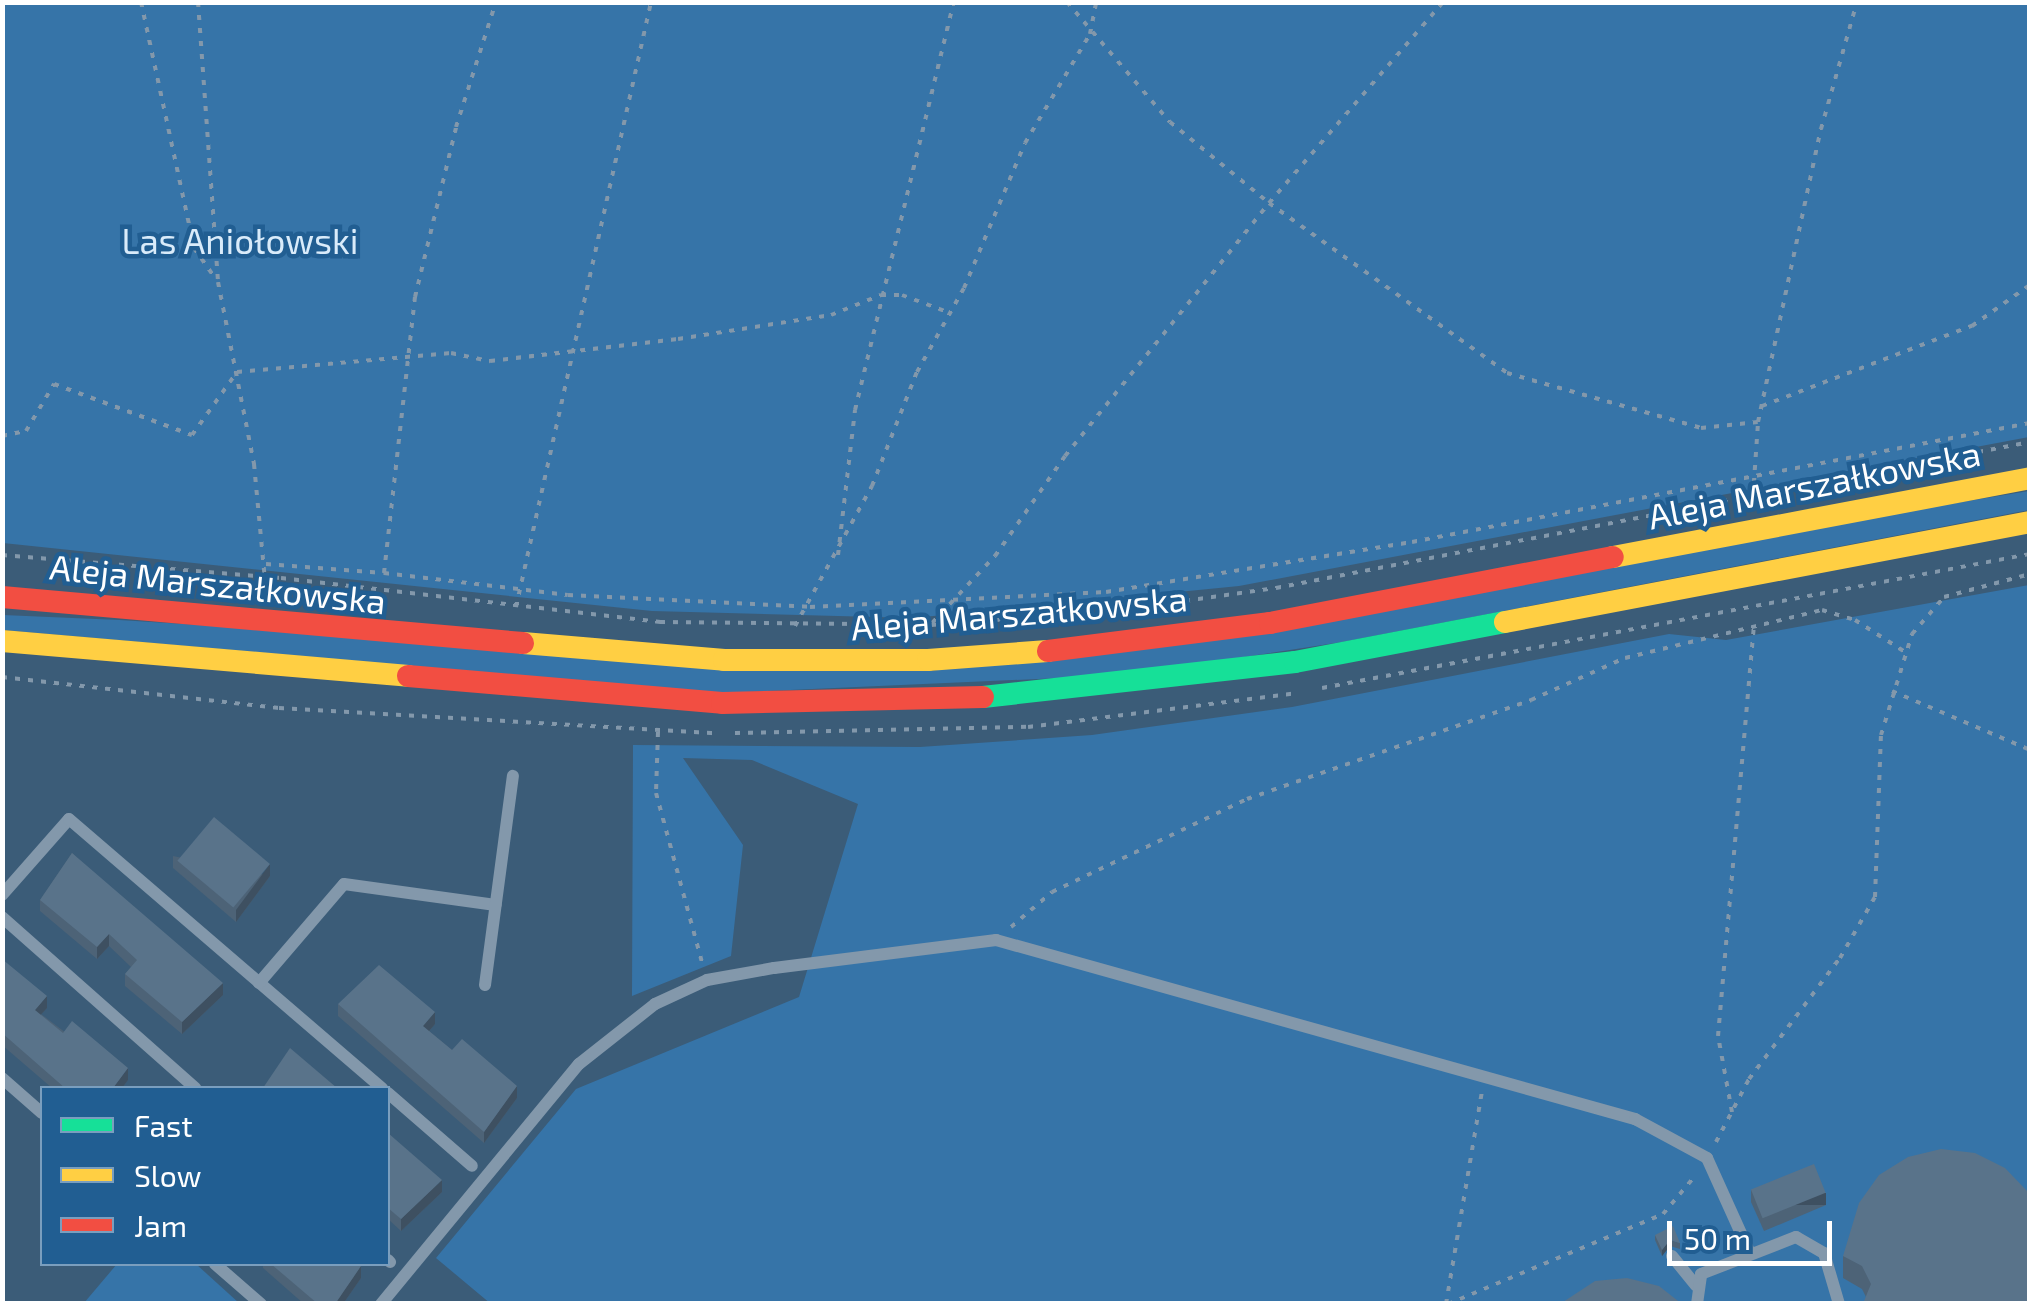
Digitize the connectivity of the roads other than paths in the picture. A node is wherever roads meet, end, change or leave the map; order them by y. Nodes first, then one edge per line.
1 (2030, 478) edge
2 (2030, 522) edge
3 (2, 597) edge
4 (2, 641) edge
5 (513, 776) dead end
6 (2, 894) edge
7 (496, 905) junction
8 (2, 917) edge
9 (259, 983) junction
10 (485, 985) dead end
11 (2, 1078) edge
12 (193, 1086) edge
13 (380, 1086) edge
14 (390, 1096) edge
15 (40, 1111) edge
16 (472, 1166) dead end
17 (1750, 1251) junction
18 (1672, 1256) dead end
19 (217, 1266) edge
20 (1696, 1286) junction
21 (261, 1304) edge
22 (381, 1304) edge
23 (1698, 1304) edge
24 (1839, 1304) edge

1 - 3 main road, Aleja Marszałkowska
2 - 4 main road
5 - 7 lane
6 - 9 lane
7 - 9 lane
7 - 10 lane
8 - 12 lane
9 - 13 lane
11 - 15 lane
14 - 16 lane
17 - 20 lane
17 - 22 lane
17 - 24 lane
18 - 20 lane
19 - 21 lane
20 - 23 lane

